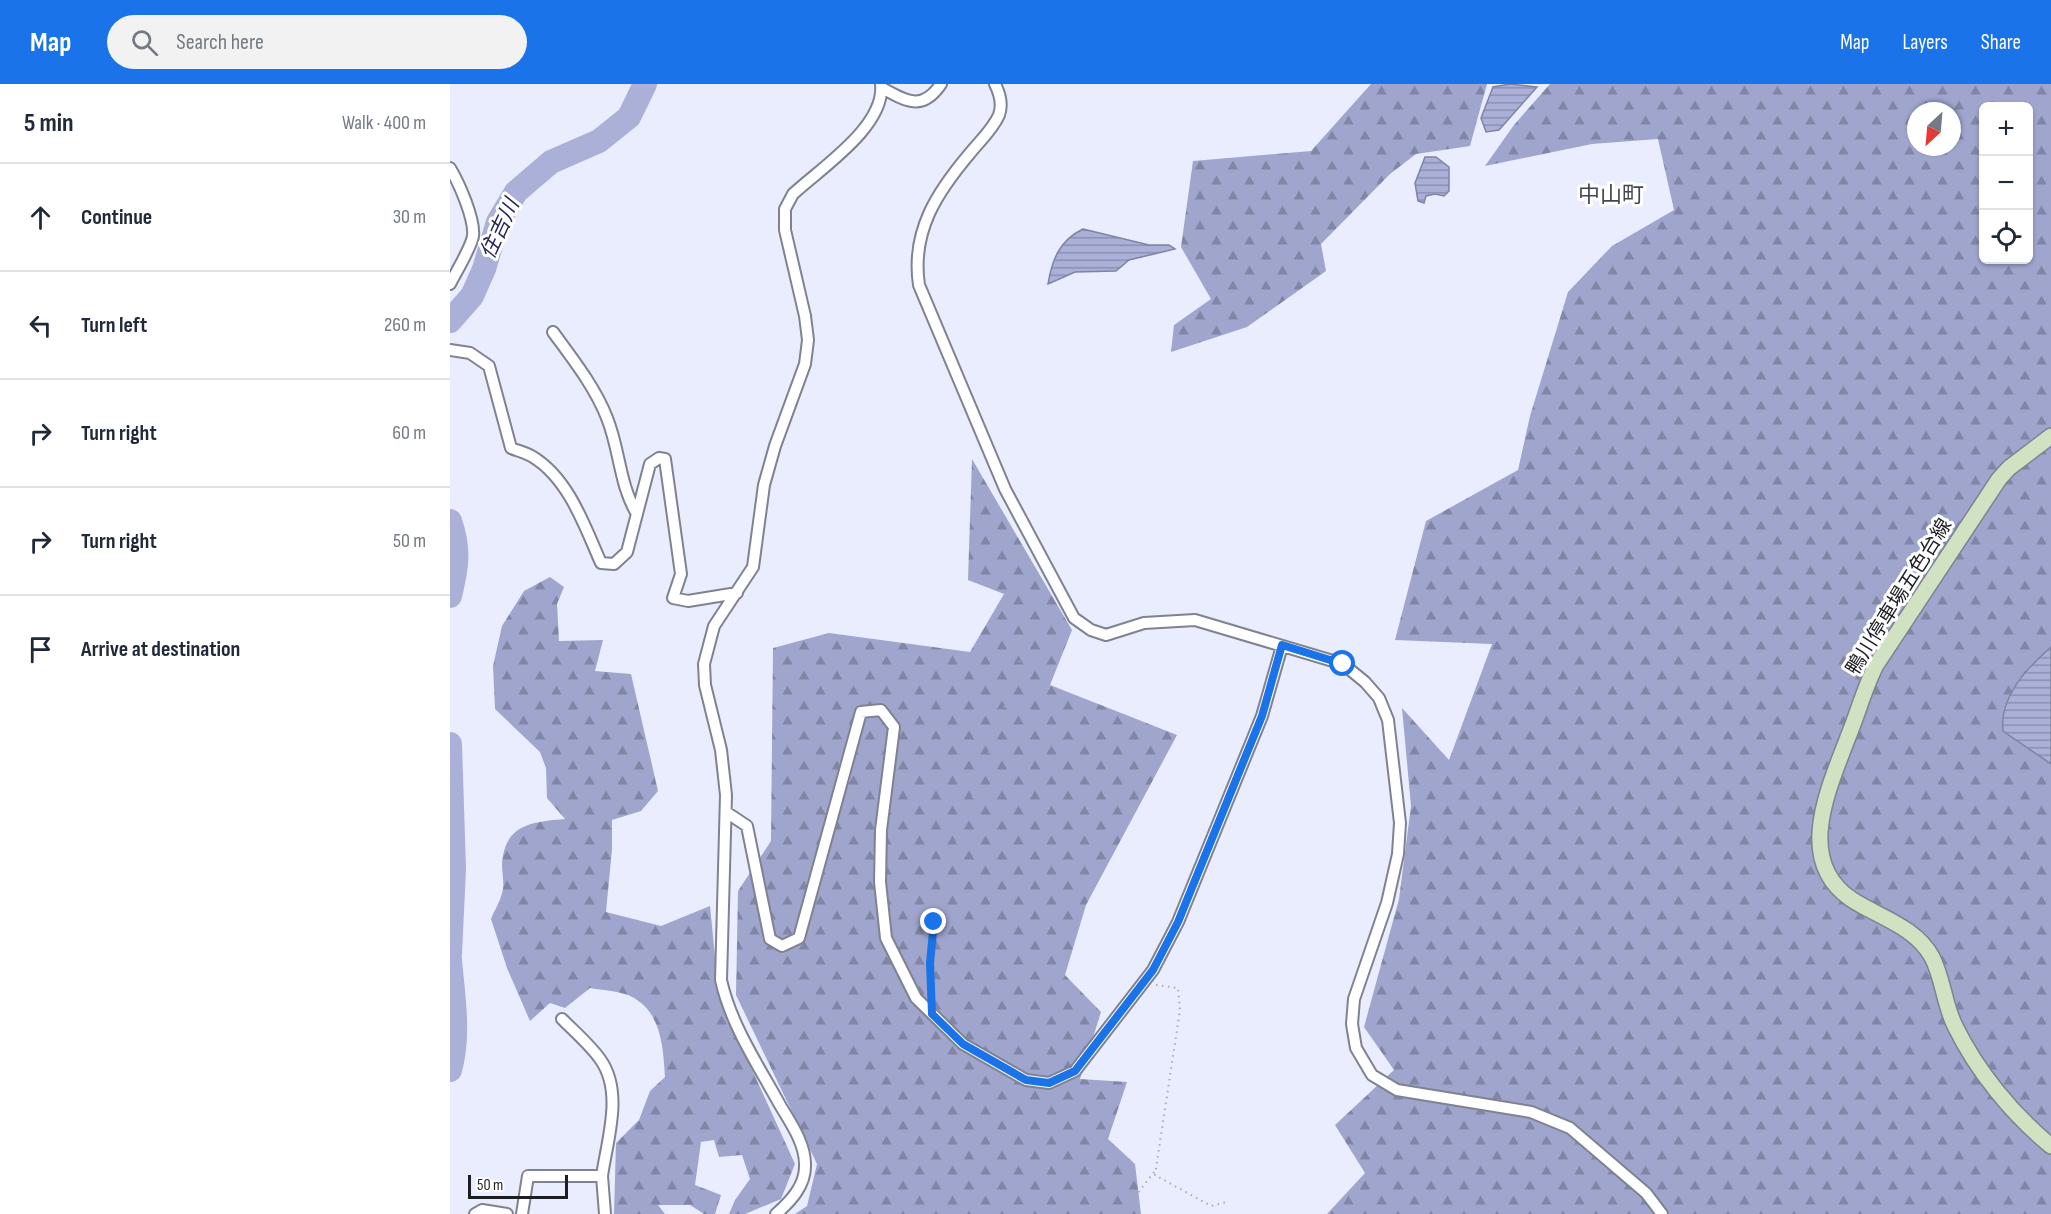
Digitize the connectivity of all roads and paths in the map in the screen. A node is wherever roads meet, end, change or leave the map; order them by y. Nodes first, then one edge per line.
1 (941, 84) edge
2 (995, 84) edge
3 (881, 86) edge
4 (450, 168) edge
5 (450, 284) edge
6 (553, 332) dead end
7 (450, 350) edge
8 (2051, 436) edge
9 (637, 514) junction
10 (737, 593) junction
11 (1027, 620) dead end
12 (1282, 645) junction
13 (726, 812) junction
14 (1141, 986) junction
15 (932, 1014) junction
16 (562, 1019) dead end
17 (2051, 1146) edge
18 (1156, 1170) junction
19 (602, 1176) junction
20 (1227, 1202) dead end
21 (475, 1214) edge
22 (507, 1214) edge
23 (522, 1214) edge
24 (605, 1214) edge
25 (776, 1214) edge
26 (1129, 1214) edge
27 (1662, 1214) edge

1 - 3 street
2 - 12 street
3 - 10 street
4 - 5 street
6 - 9 street
7 - 9 street
8 - 17 main road, 鴨川停車場五色台線
9 - 10 street
10 - 13 street
11 - 15 path
12 - 14 street
12 - 27 street
13 - 15 street
13 - 25 street
14 - 15 street
14 - 18 path
16 - 19 street
18 - 20 path
18 - 26 path
19 - 23 street
19 - 24 street
21 - 22 street

